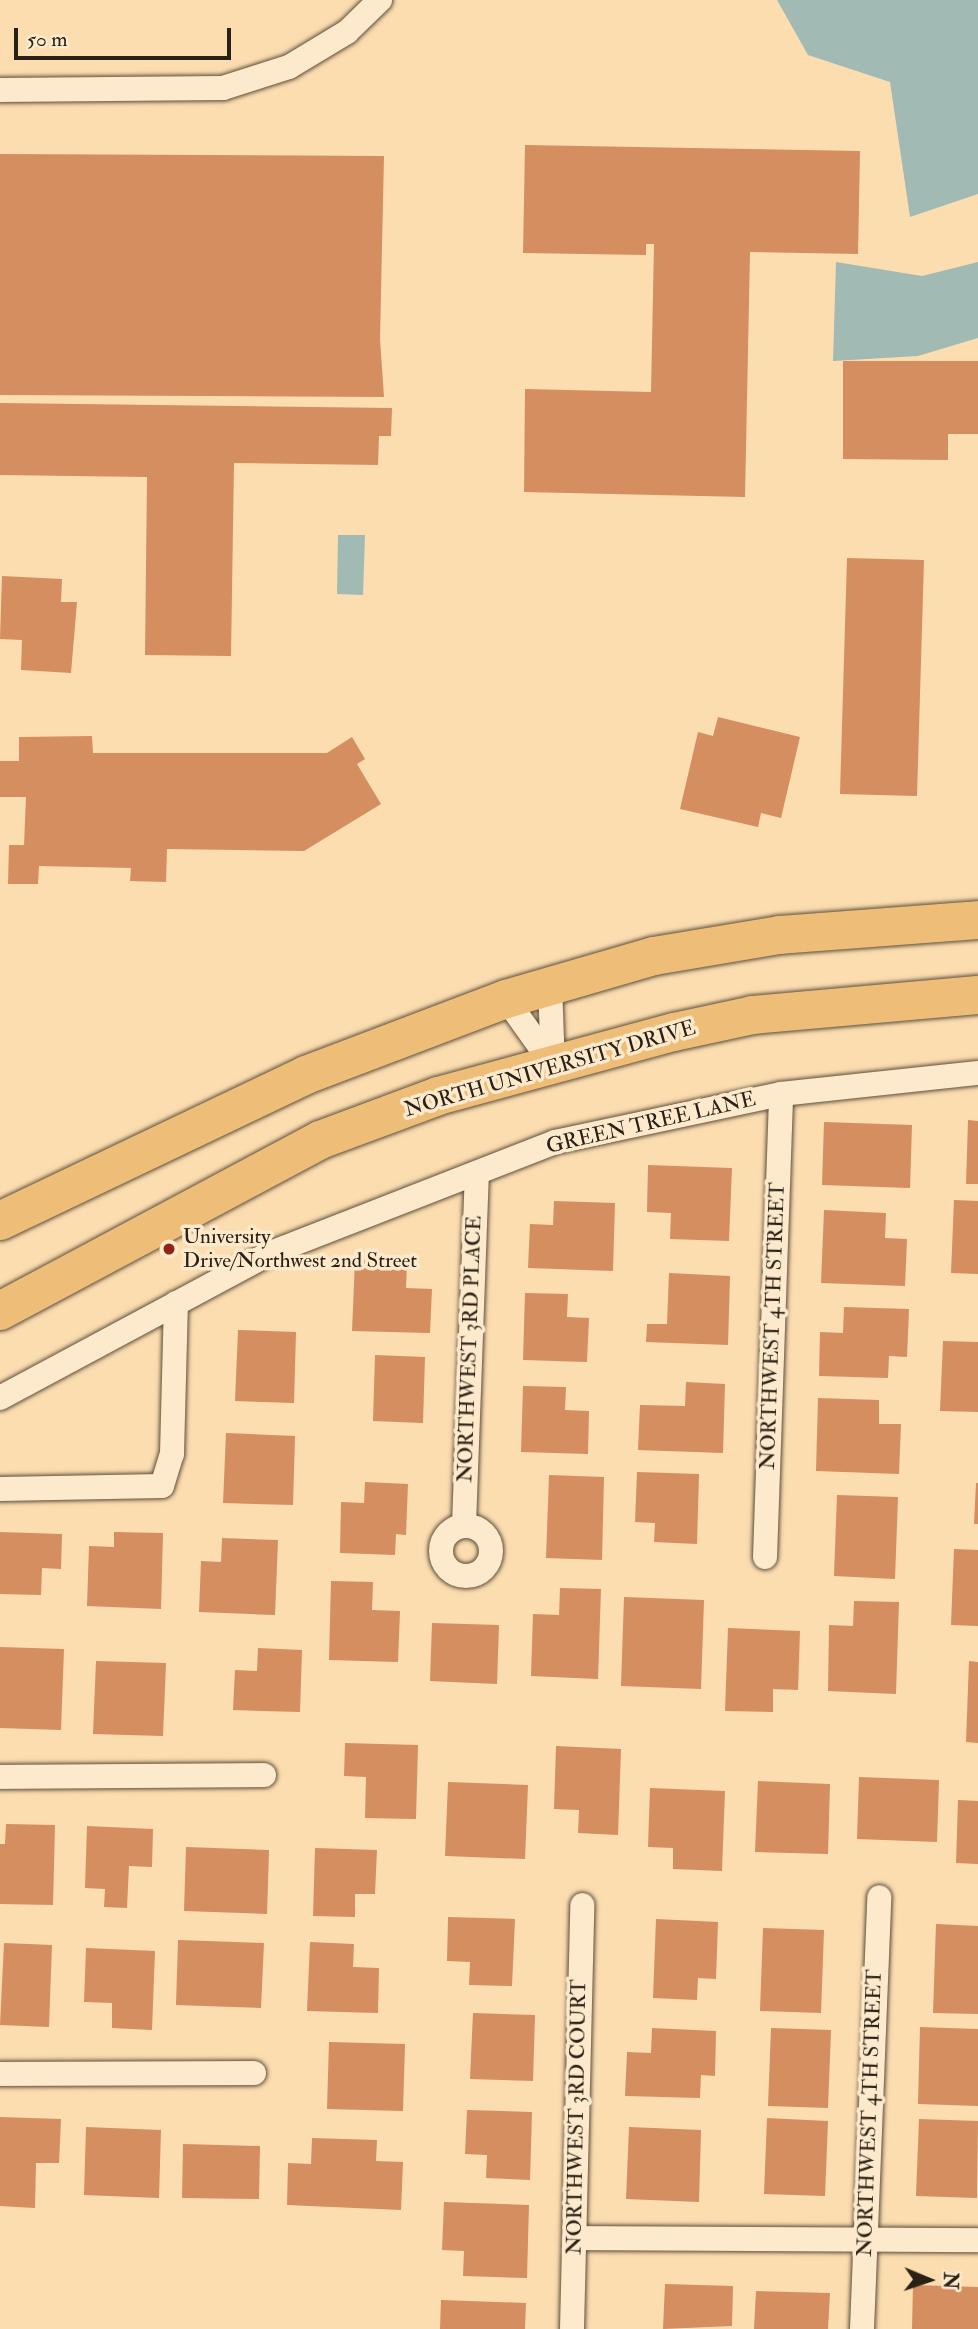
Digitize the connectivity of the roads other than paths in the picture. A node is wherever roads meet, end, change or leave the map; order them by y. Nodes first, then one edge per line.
1 (380, 0) edge
2 (0, 90) edge
3 (978, 920) edge
4 (550, 985) junction
5 (978, 995) edge
6 (506, 999) junction
7 (553, 1065) junction
8 (978, 1073) edge
9 (781, 1094) junction
10 (477, 1173) junction
11 (0, 1221) edge
12 (176, 1303) junction
13 (0, 1311) edge
14 (0, 1398) edge
15 (0, 1489) edge
16 (464, 1525) dead end
17 (765, 1557) dead end
18 (264, 1775) dead end
19 (0, 1777) edge
20 (879, 1897) dead end
21 (582, 1905) dead end
22 (254, 2073) dead end
23 (0, 2074) edge
24 (575, 2238) junction
25 (978, 2240) edge
26 (864, 2243) junction
27 (572, 2329) edge
28 (862, 2329) edge

1 - 2 street
3 - 4 main road
4 - 6 main road
4 - 7 street
5 - 7 main road, NORTH UNIVERSITY DRIVE
6 - 7 street
6 - 11 main road
7 - 13 main road, NORTH UNIVERSITY DRIVE
8 - 9 street, GREEN TREE LANE
9 - 10 street, GREEN TREE LANE
9 - 17 street, NORTHWEST 4TH STREET
10 - 12 street, GREEN TREE LANE
10 - 16 street, NORTHWEST 3RD PLACE
12 - 14 street, GREEN TREE LANE
12 - 15 street
18 - 19 street
20 - 26 street, NORTHWEST 4TH STREET
21 - 24 street, NORTHWEST 3RD COURT
22 - 23 street
24 - 26 street
24 - 27 street, NORTHWEST 3RD COURT
25 - 26 street
26 - 28 street, NORTHWEST 4TH STREET

